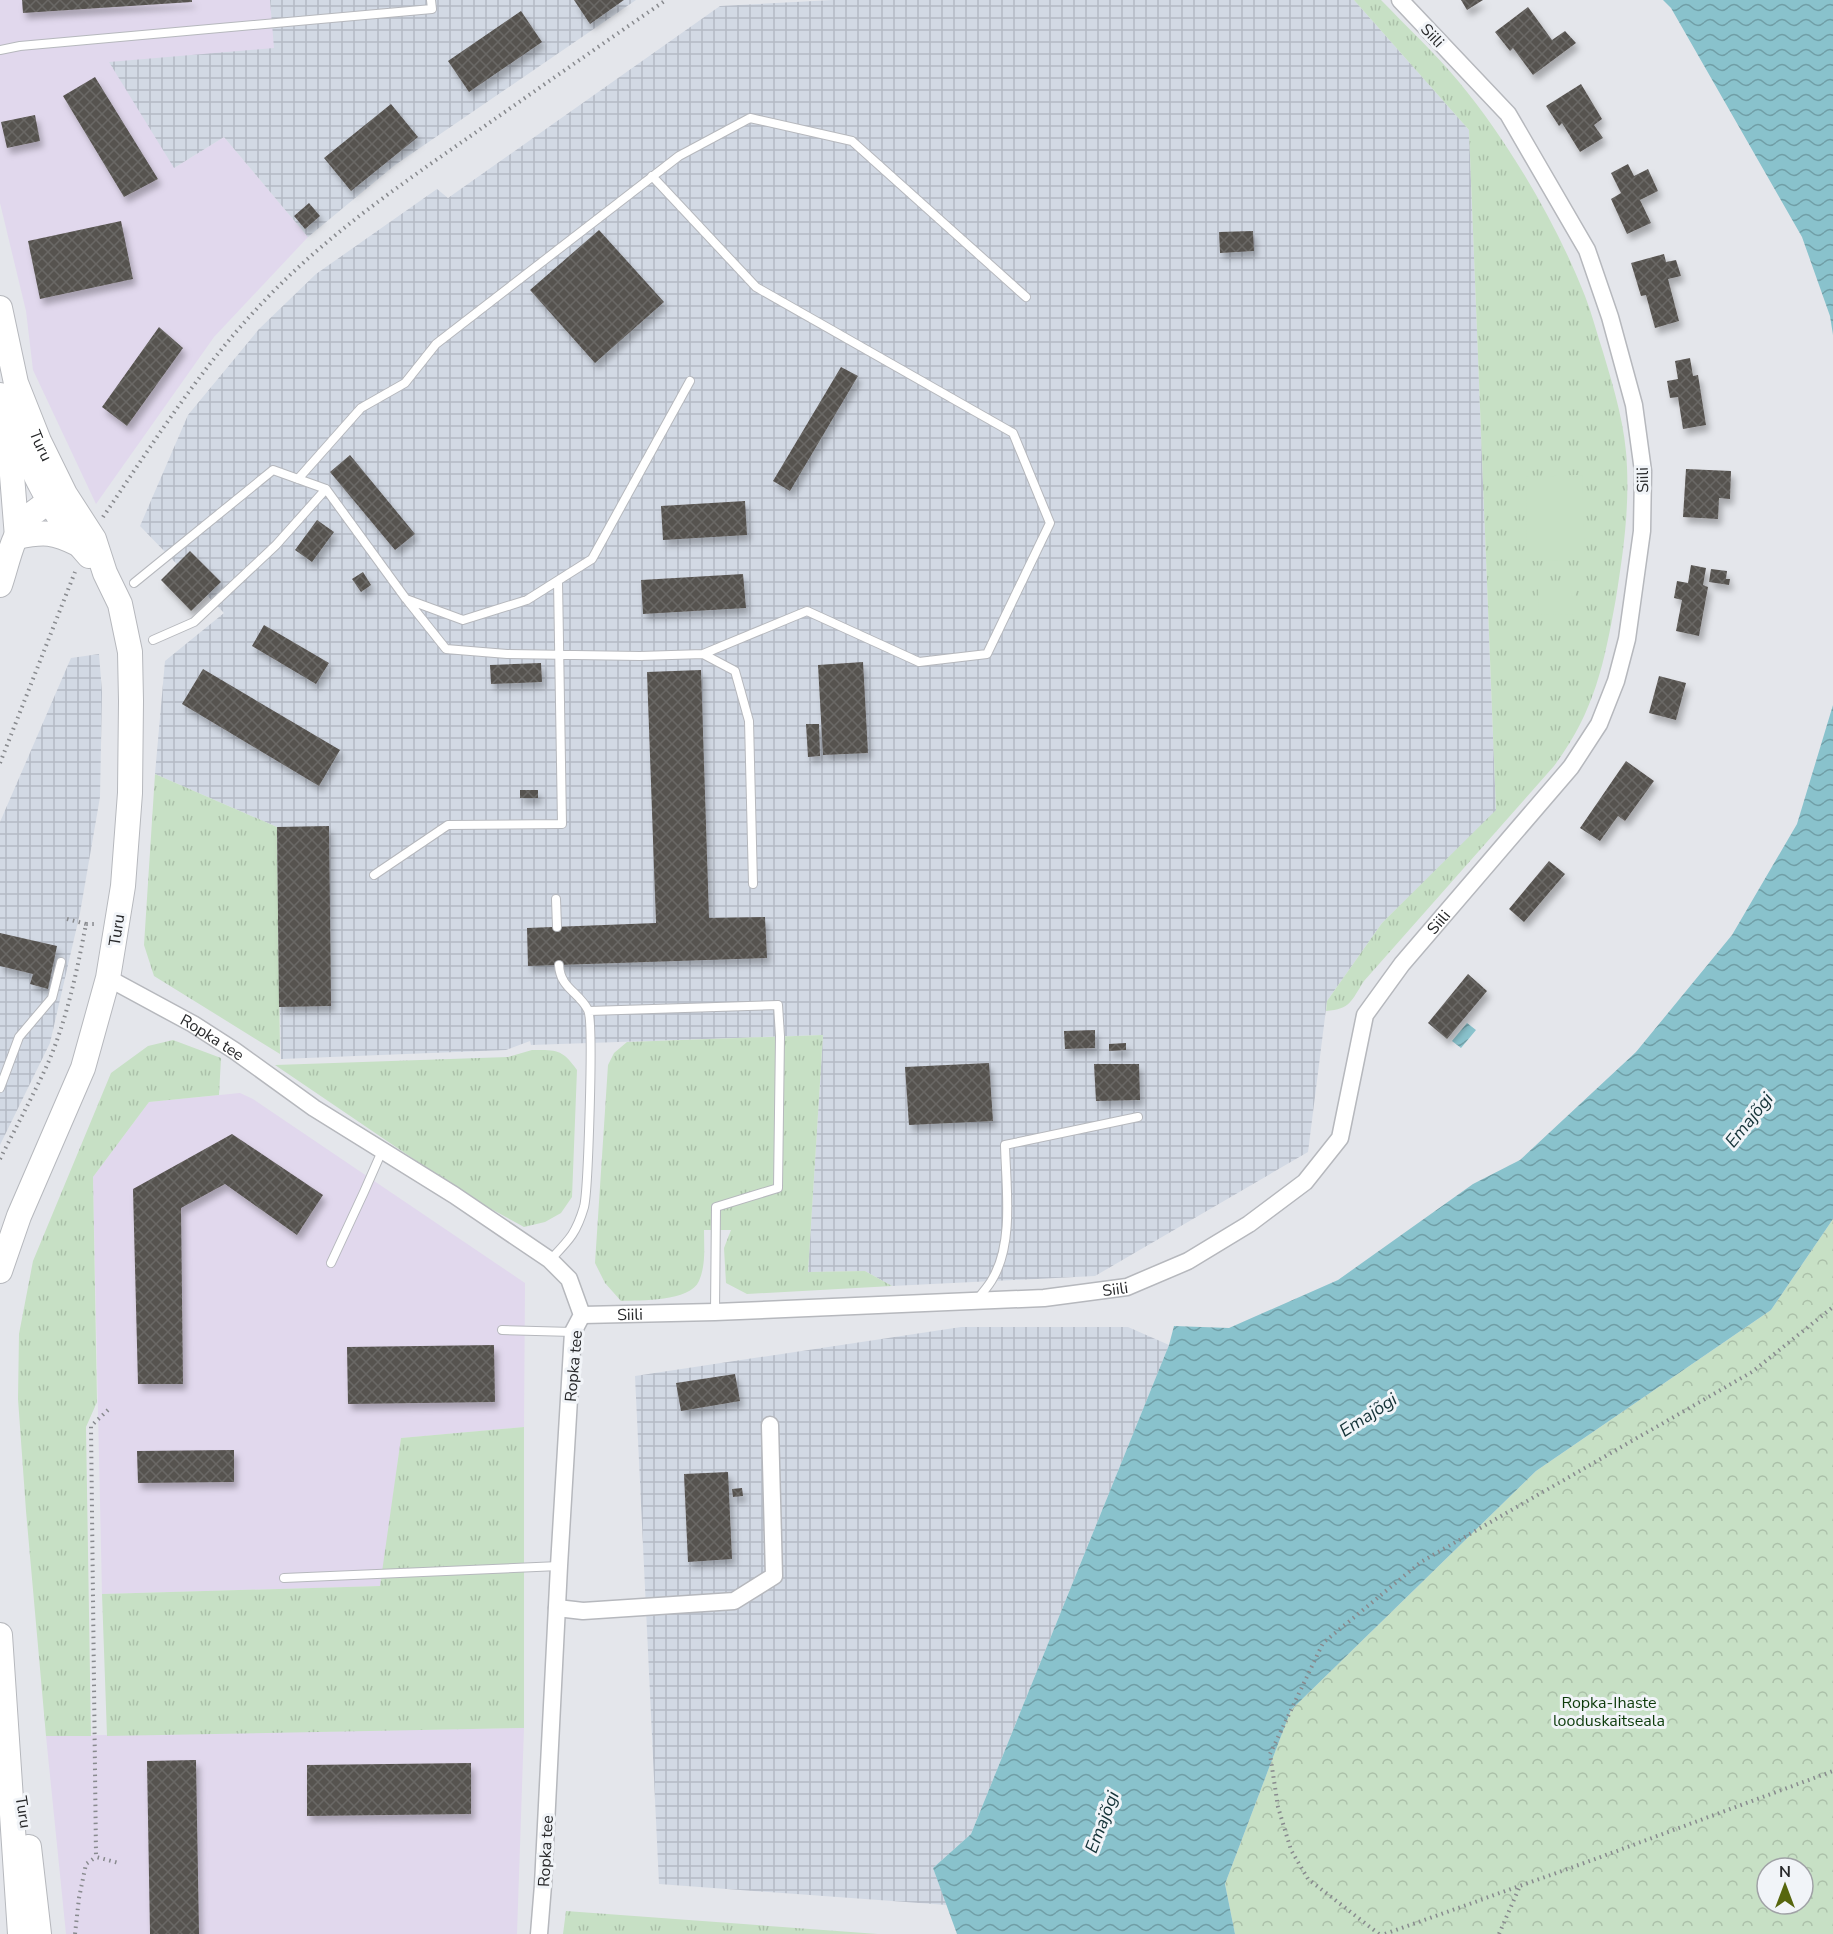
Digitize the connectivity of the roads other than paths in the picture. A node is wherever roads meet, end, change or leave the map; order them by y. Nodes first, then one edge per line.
1 (431, 0) edge
2 (1401, 0) edge
3 (0, 50) edge
4 (652, 176) junction
5 (1026, 297) dead end
6 (0, 308) edge
7 (690, 381) dead end
8 (0, 394) edge
9 (0, 403) edge
10 (298, 479) junction
11 (326, 489) junction
12 (57, 498) junction
13 (16, 537) junction
14 (85, 544) junction
15 (558, 581) junction
16 (134, 583) dead end
17 (0, 585) edge
18 (406, 599) junction
19 (153, 640) dead end
20 (559, 654) junction
21 (703, 654) junction
22 (374, 875) dead end
23 (753, 884) dead end
24 (556, 899) dead end
25 (557, 927) dead end
26 (62, 962) dead end
27 (559, 965) dead end
28 (108, 978) junction
29 (589, 1011) junction
30 (0, 1088) edge
31 (1138, 1117) dead end
32 (382, 1150) junction
33 (550, 1260) junction
34 (331, 1263) dead end
35 (0, 1271) edge
36 (976, 1301) junction
37 (715, 1312) junction
38 (582, 1315) junction
39 (502, 1330) dead end
40 (573, 1332) junction
41 (770, 1425) dead end
42 (559, 1566) junction
43 (284, 1578) dead end
44 (557, 1608) junction
45 (0, 1635) edge
46 (2, 1690) edge
47 (20, 1934) edge
48 (39, 1934) edge
49 (539, 1934) edge

1 - 3 lane
2 - 36 street, Siili
4 - 5 lane
4 - 10 lane
4 - 21 lane
6 - 12 main road, Turu
7 - 15 lane
8 - 12 main road, Turu
9 - 13 main road
10 - 11 lane
10 - 16 lane
11 - 18 lane
11 - 19 lane
12 - 13 main road
12 - 14 main road, Turu
13 - 14 main road
13 - 17 main road
14 - 28 main road, Turu
15 - 18 lane
15 - 20 lane
18 - 20 lane
20 - 21 lane
20 - 22 lane
21 - 23 lane
24 - 25 lane
26 - 30 lane
27 - 29 lane
28 - 32 street, Ropka tee
28 - 35 main road, Turu
29 - 33 lane
29 - 37 lane
31 - 36 lane
32 - 33 street, Ropka tee
32 - 34 lane
33 - 38 street, Ropka tee
36 - 37 street, Siili
37 - 38 street, Siili
38 - 40 street, Ropka tee
39 - 40 lane
40 - 42 street, Ropka tee
41 - 44 street
42 - 43 lane
42 - 44 street, Ropka tee
44 - 49 street, Ropka tee
45 - 46 main road, Turu
46 - 47 main road, Turu
46 - 48 main road, Turu

